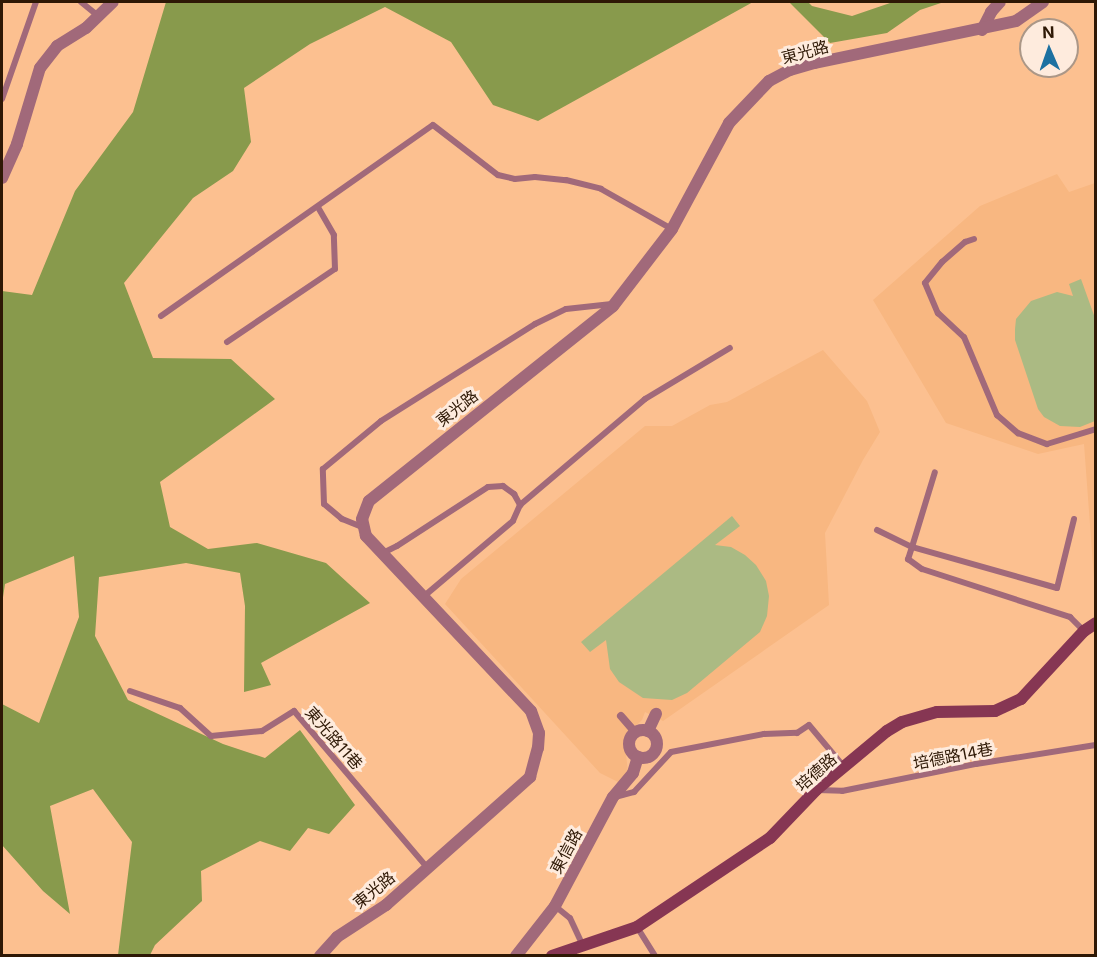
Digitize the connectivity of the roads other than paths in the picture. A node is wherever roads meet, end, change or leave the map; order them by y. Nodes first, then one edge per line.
1 (36, 2) edge
2 (81, 2) edge
3 (113, 2) edge
4 (1000, 2) edge
5 (1043, 2) edge
6 (98, 16) junction
7 (982, 30) junction
8 (2, 99) edge
9 (2, 178) edge
10 (318, 207) junction
11 (672, 229) junction
12 (974, 239) dead end
13 (616, 303) junction
14 (161, 316) dead end
15 (227, 342) dead end
16 (730, 348) dead end
17 (1095, 429) edge
18 (935, 472) dead end
19 (520, 505) junction
20 (1074, 519) dead end
21 (363, 527) junction
22 (877, 530) dead end
23 (912, 547) junction
24 (380, 554) junction
25 (423, 597) junction
26 (1095, 623) edge
27 (1084, 631) junction
28 (130, 691) dead end
29 (656, 714) dead end
30 (621, 716) dead end
31 (642, 732) junction
32 (1095, 745) edge
33 (638, 757) junction
34 (845, 768) junction
35 (816, 790) junction
36 (613, 797) junction
37 (426, 866) junction
38 (555, 906) junction
39 (637, 927) junction
40 (582, 944) junction
41 (320, 956) edge
42 (516, 956) edge
43 (552, 956) edge
44 (655, 956) edge

1 - 8 lane
2 - 6 lane
3 - 6 street
4 - 7 street
5 - 7 street, 東光路
6 - 9 street
7 - 11 street, 東光路
10 - 11 lane
10 - 14 lane
10 - 15 lane
11 - 13 street, 東光路
12 - 17 lane
13 - 21 street, 東光路
13 - 21 lane
16 - 19 lane
18 - 23 lane
19 - 24 lane
19 - 25 lane
20 - 23 lane
21 - 24 street, 東光路
22 - 23 lane
23 - 27 lane
24 - 25 street, 東光路
25 - 37 street, 東光路
26 - 27 main road, 培德路
27 - 34 main road, 培德路
28 - 37 lane, 東光路11巷
29 - 31 street
30 - 31 street
31 - 33 street
31 - 33 street
32 - 35 lane, 培德路14巷
33 - 36 street, 東信路
34 - 35 main road, 培德路
34 - 36 lane
35 - 39 main road, 培德路
36 - 38 street, 東信路
37 - 41 street, 東光路
38 - 40 lane
38 - 42 street, 東信路
39 - 40 main road, 培德路
39 - 44 lane
40 - 43 main road, 培德路

